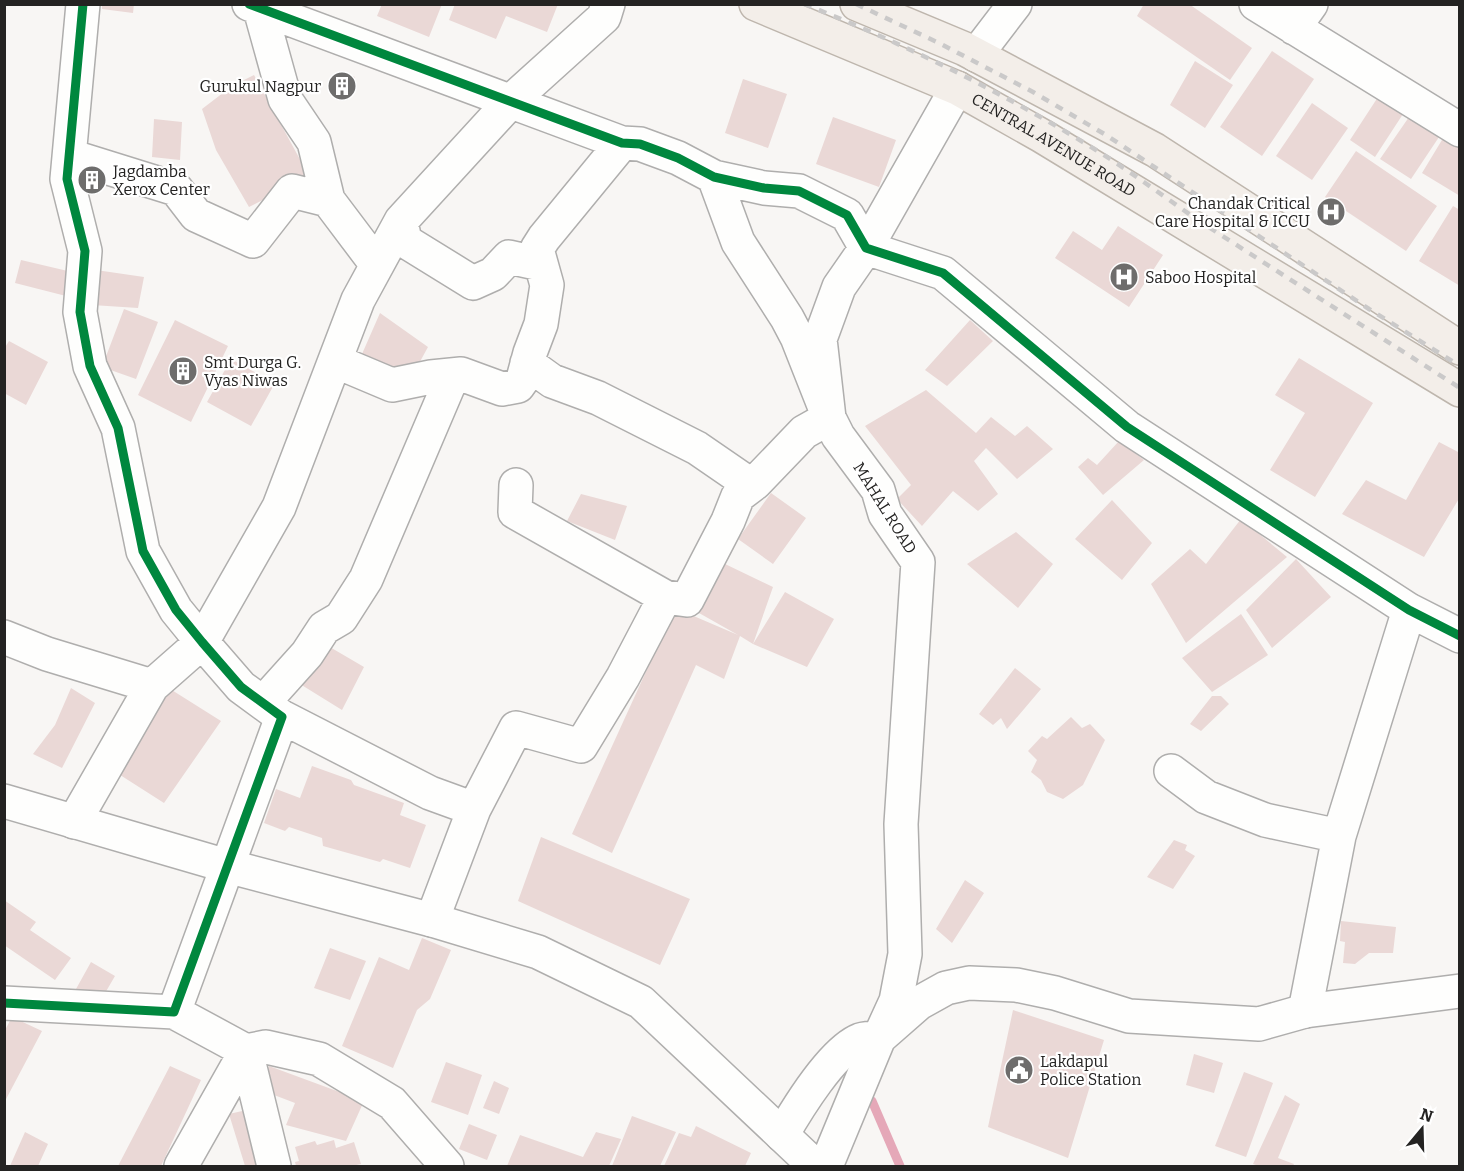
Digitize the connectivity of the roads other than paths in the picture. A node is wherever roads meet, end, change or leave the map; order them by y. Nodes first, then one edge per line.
1 (83, 4) edge
2 (609, 4) edge
3 (756, 4) edge
4 (857, 4) edge
5 (1015, 4) edge
6 (1256, 4) edge
7 (254, 7) edge
8 (1303, 16) edge
9 (976, 55) junction
10 (957, 88) junction
11 (511, 101) junction
12 (1460, 130) edge
13 (622, 143) junction
14 (70, 156) junction
15 (714, 177) junction
16 (328, 200) junction
17 (401, 220) junction
18 (866, 248) junction
19 (540, 264) junction
20 (377, 265) junction
21 (1460, 348) edge
22 (335, 361) junction
23 (527, 363) junction
24 (453, 375) junction
25 (1460, 390) edge
26 (829, 418) junction
27 (755, 483) junction
28 (516, 485) dead end
29 (665, 597) junction
30 (1409, 610) junction
31 (1460, 636) edge
32 (4, 637) edge
33 (202, 642) junction
34 (152, 686) junction
35 (273, 710) junction
36 (1171, 771) dead end
37 (4, 801) edge
38 (474, 809) junction
39 (74, 822) junction
40 (1339, 836) junction
41 (227, 866) junction
42 (432, 920) junction
43 (1460, 991) edge
44 (4, 1003) edge
45 (1305, 1011) junction
46 (174, 1012) junction
47 (879, 1038) junction
48 (246, 1051) junction
49 (782, 1135) junction
50 (181, 1167) edge
51 (274, 1167) edge
52 (447, 1167) edge
53 (815, 1167) edge
54 (826, 1167) edge

1 - 14 street
2 - 11 street
3 - 10 main road, CENTRAL AVENUE ROAD
4 - 9 main road
5 - 9 street
6 - 8 street
7 - 11 street
7 - 16 street
8 - 12 street
9 - 10 main road
9 - 21 main road
10 - 18 street, MAHAL ROAD
10 - 25 main road, CENTRAL AVENUE ROAD
11 - 13 street
11 - 17 street
13 - 15 street
13 - 19 street
14 - 16 street
14 - 33 street
15 - 18 street
15 - 26 street
16 - 20 street
17 - 19 street
17 - 20 street
18 - 26 street, MAHAL ROAD
18 - 30 street
19 - 23 street
20 - 22 street
22 - 24 street
22 - 33 street
23 - 24 street
23 - 27 street
24 - 35 street
26 - 27 street
26 - 47 street, MAHAL ROAD
27 - 29 street
28 - 29 street
29 - 38 street
30 - 31 street
30 - 40 street
32 - 34 street
33 - 34 street
33 - 35 street
34 - 39 street
35 - 38 street
35 - 41 street
36 - 40 street
37 - 39 street
38 - 42 street
39 - 41 street
40 - 45 street
41 - 42 street
41 - 46 street
42 - 49 street
43 - 45 street
44 - 46 street
45 - 47 street
46 - 48 street
47 - 49 street
47 - 54 street, MAHAL ROAD
48 - 50 street
48 - 51 street
48 - 52 street
49 - 53 street

